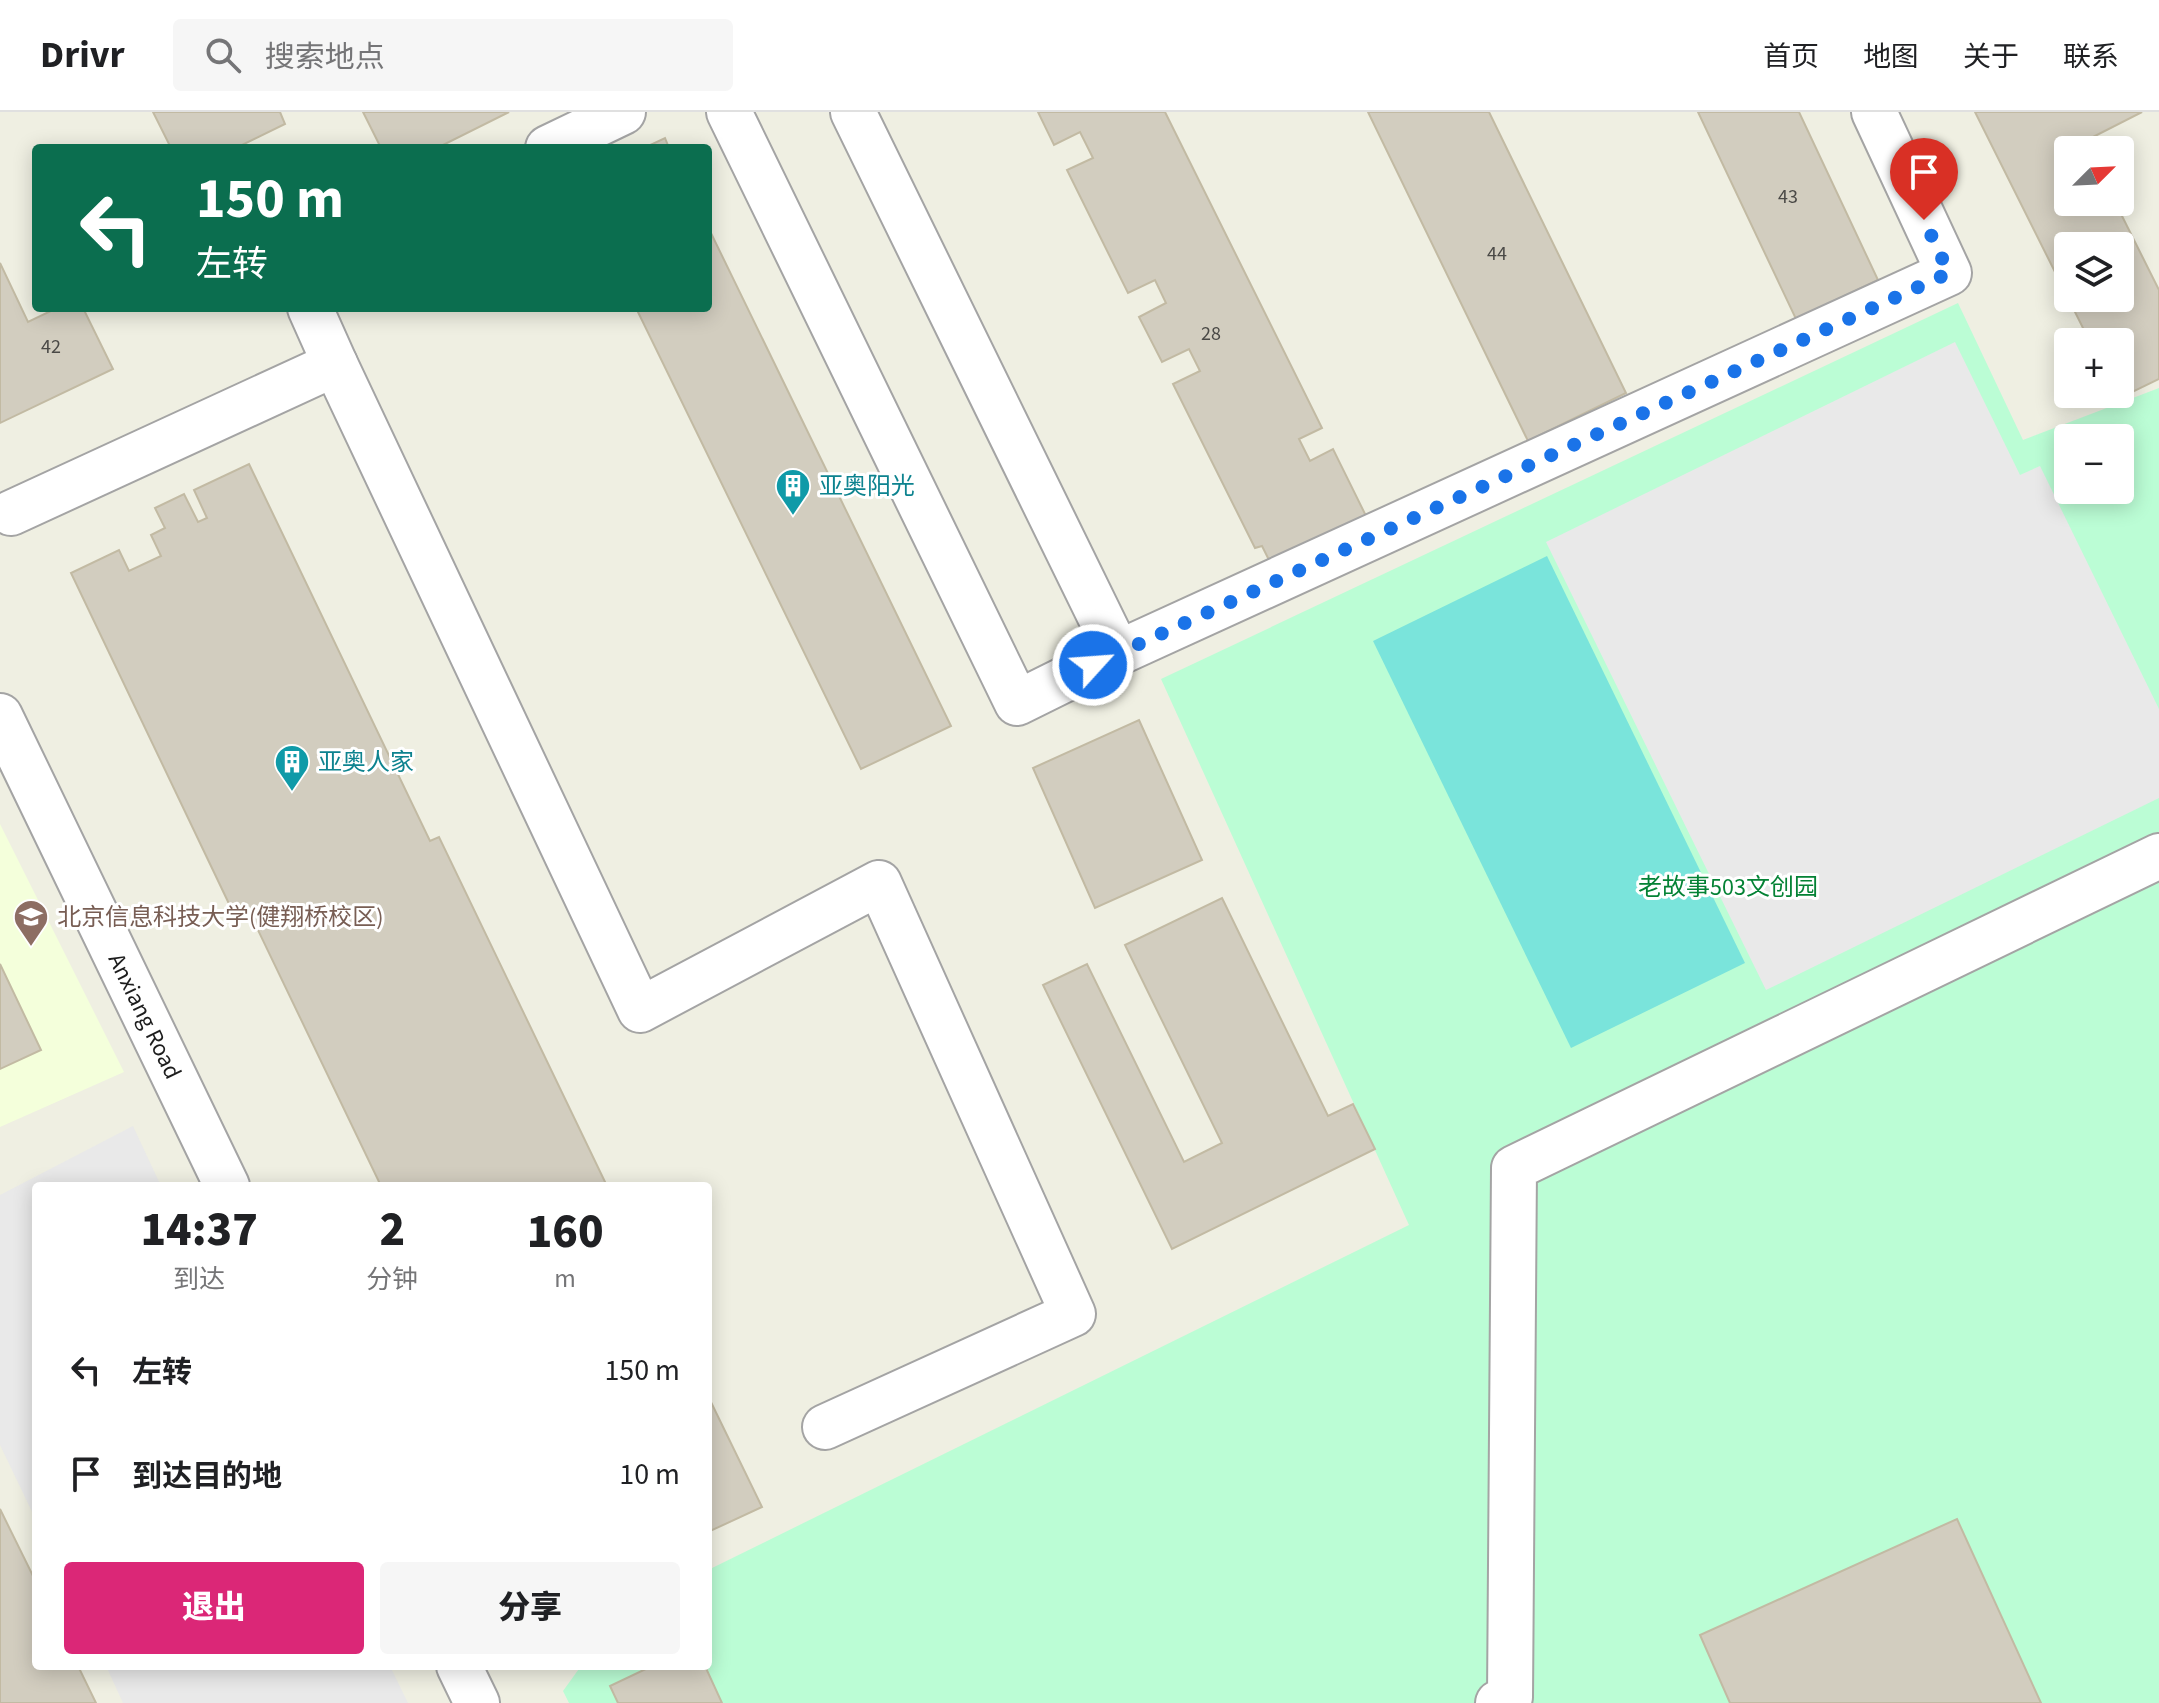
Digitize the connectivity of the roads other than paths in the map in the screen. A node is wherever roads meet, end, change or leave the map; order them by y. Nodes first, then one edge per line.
1 (623, 112) edge
2 (729, 112) edge
3 (853, 112) edge
4 (1874, 112) edge
5 (556, 144) edge
6 (312, 312) edge
7 (335, 364) junction
8 (11, 513) dead end
9 (1118, 653) junction
10 (0, 716) edge
11 (2159, 856) edge
12 (225, 1182) edge
13 (825, 1427) dead end
14 (461, 1670) edge
15 (477, 1703) edge
16 (1498, 1703) edge

1 - 5 street
2 - 9 street
3 - 9 street
4 - 9 street
6 - 7 street
7 - 8 street
7 - 13 street
10 - 12 street, Anxiang Road
11 - 16 street
14 - 15 street

